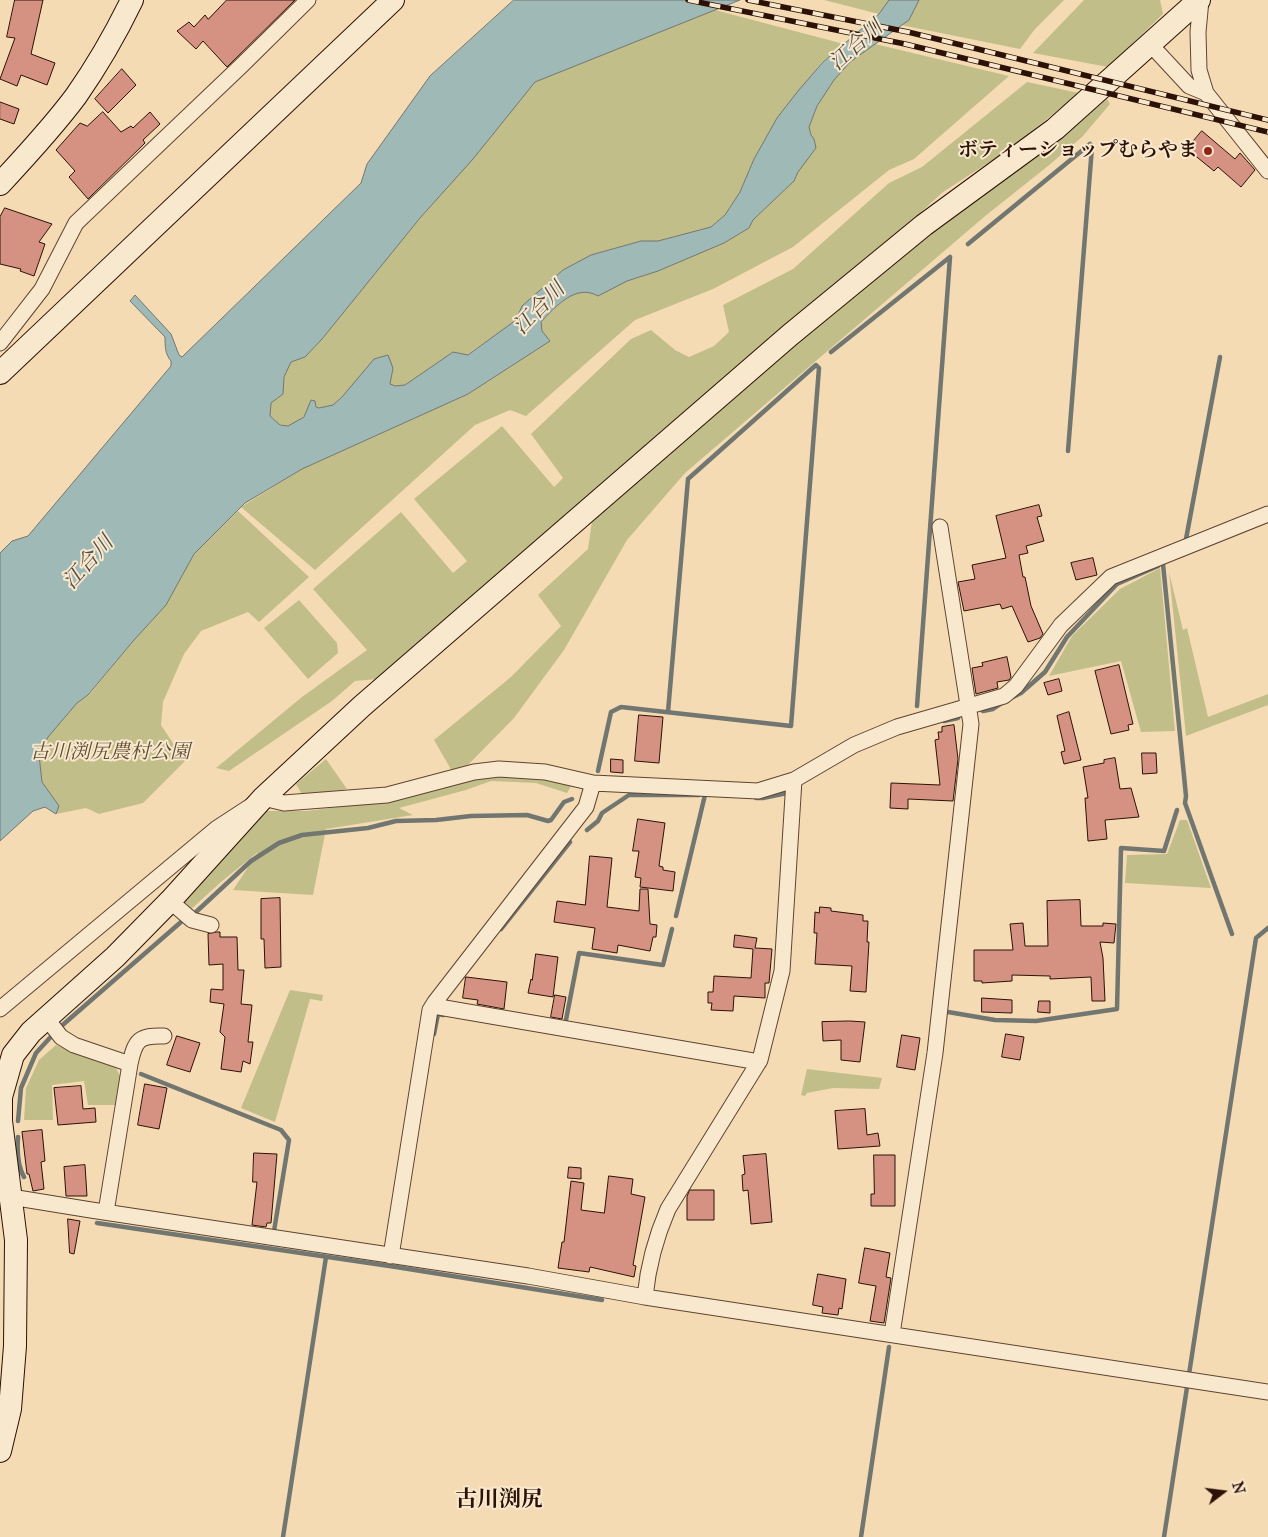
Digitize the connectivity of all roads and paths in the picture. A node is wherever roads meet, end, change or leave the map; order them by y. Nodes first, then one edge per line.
1 (132, 0) edge
2 (308, 0) edge
3 (393, 0) edge
4 (1200, 0) edge
5 (1150, 44) junction
6 (1206, 93) junction
7 (1268, 171) edge
8 (0, 184) edge
9 (0, 343) edge
10 (0, 373) edge
11 (1268, 514) edge
12 (940, 527) dead end
13 (970, 706) junction
14 (794, 780) junction
15 (593, 783) junction
16 (263, 798) junction
17 (181, 911) junction
18 (211, 925) dead end
19 (439, 1007) junction
20 (0, 1009) edge
21 (48, 1021) junction
22 (164, 1036) dead end
23 (759, 1062) junction
24 (130, 1064) junction
25 (11, 1197) junction
26 (106, 1212) junction
27 (391, 1256) junction
28 (645, 1298) junction
29 (892, 1334) junction
30 (1268, 1392) edge
31 (0, 1451) edge

1 - 8 street
2 - 9 street
3 - 10 street
4 - 5 street
4 - 6 street
5 - 6 street
5 - 16 street
6 - 7 street
11 - 13 street
12 - 13 street
13 - 14 street
13 - 29 street
14 - 15 street
14 - 23 street
15 - 16 street
15 - 19 street
16 - 17 street
16 - 20 street
17 - 18 street
17 - 21 street
19 - 23 street
19 - 27 street
21 - 24 street
21 - 25 street
22 - 24 street
23 - 28 street
24 - 26 street
25 - 26 street
25 - 31 street
26 - 27 street
27 - 28 street
28 - 29 street
29 - 30 street

